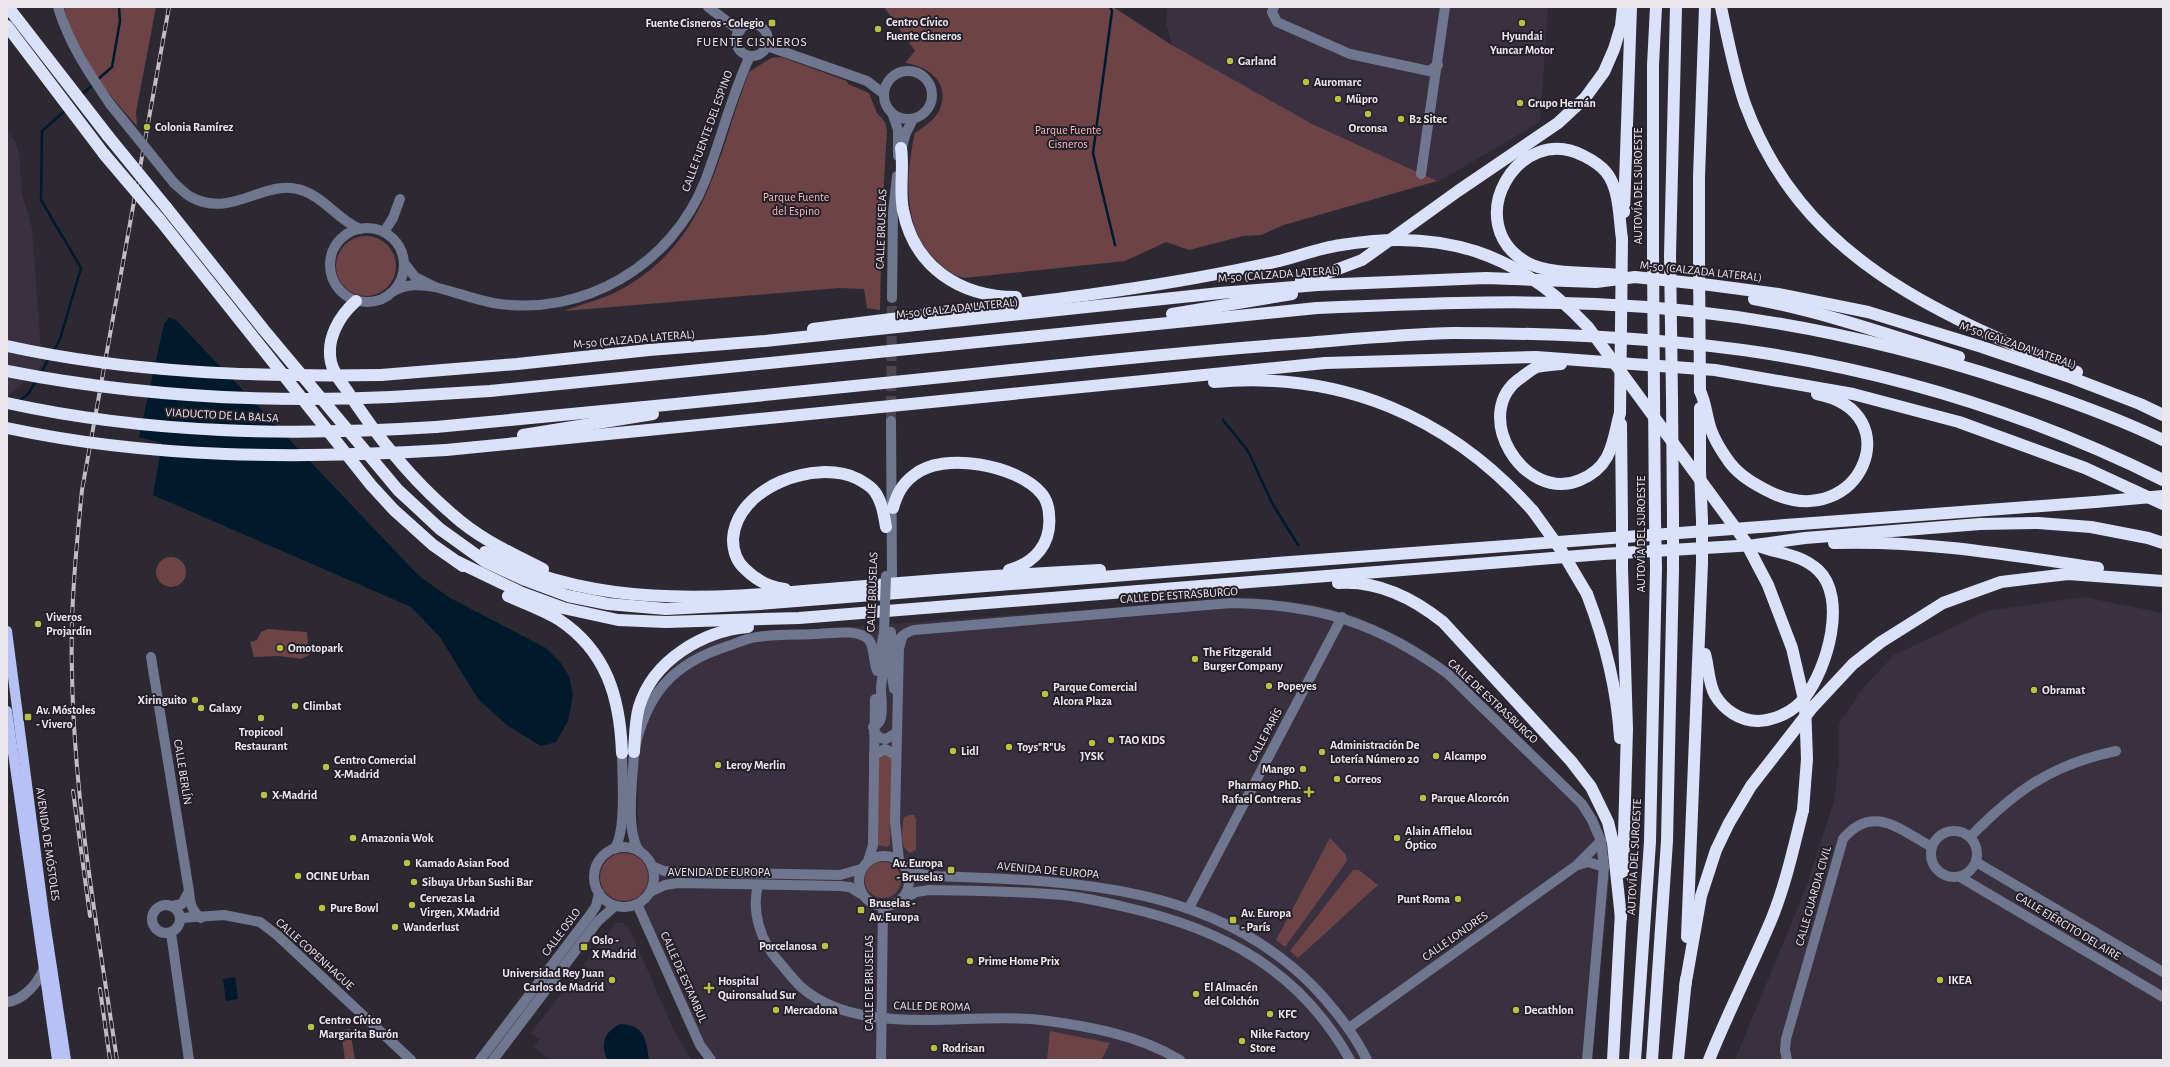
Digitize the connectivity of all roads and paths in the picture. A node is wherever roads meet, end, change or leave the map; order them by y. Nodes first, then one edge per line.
1 (8, 7) edge
2 (58, 7) edge
3 (708, 7) edge
4 (1445, 7) edge
5 (1624, 7) edge
6 (1631, 7) edge
7 (1656, 7) edge
8 (1676, 7) edge
9 (1706, 7) edge
10 (1721, 7) edge
11 (1273, 9) edge
12 (12, 17) edge
13 (740, 31) junction
14 (767, 46) junction
15 (750, 56) junction
16 (1438, 65) junction
17 (891, 78) junction
18 (867, 81) junction
19 (884, 94) junction
20 (893, 115) junction
21 (913, 120) junction
22 (901, 148) junction
23 (898, 162) junction
24 (1420, 174) dead end
25 (400, 199) dead end
26 (360, 229) junction
27 (384, 232) junction
28 (1622, 239) junction
29 (405, 264) junction
30 (1202, 278) junction
31 (1635, 278) junction
32 (1361, 282) junction
33 (1596, 282) junction
34 (435, 286) junction
35 (394, 291) junction
36 (1220, 293) junction
37 (892, 298) tunnel mouth
38 (356, 301) junction
39 (1102, 329) junction
40 (7, 346) edge
41 (649, 350) junction
42 (1594, 360) junction
43 (7, 371) edge
44 (1727, 371) junction
45 (1700, 391) junction
46 (1021, 393) junction
47 (715, 400) junction
48 (2072, 401) junction
49 (7, 403) edge
50 (2140, 404) junction
51 (1620, 413) junction
52 (2163, 415) edge
53 (891, 420) tunnel mouth
54 (7, 428) edge
55 (2163, 440) edge
56 (464, 448) junction
57 (2163, 480) edge
58 (891, 482) junction
59 (2163, 496) edge
60 (2163, 504) edge
61 (893, 508) junction
62 (886, 526) junction
63 (440, 529) junction
64 (1783, 542) junction
65 (2163, 543) edge
66 (1755, 545) junction
67 (458, 562) junction
68 (1277, 563) junction
69 (889, 576) junction
70 (986, 576) junction
71 (2163, 581) edge
72 (1209, 586) junction
73 (598, 590) junction
74 (800, 591) junction
75 (1342, 617) junction
76 (799, 618) junction
77 (7, 630) edge
78 (888, 632) junction
79 (1701, 636) junction
80 (902, 638) junction
81 (890, 653) junction
82 (151, 657) dead end
83 (877, 671) junction
84 (7, 712) edge
85 (897, 713) junction
86 (874, 730) junction
87 (896, 733) junction
88 (2116, 751) dead end
89 (628, 753) junction
90 (874, 755) junction
91 (896, 755) junction
92 (1625, 785) junction
93 (1970, 837) junction
94 (1601, 840) junction
95 (1932, 847) junction
96 (614, 849) junction
97 (639, 851) junction
98 (868, 861) junction
99 (1976, 862) junction
100 (902, 864) junction
101 (1576, 865) junction
102 (652, 866) junction
103 (1604, 867) junction
104 (861, 869) junction
105 (1960, 877) junction
106 (758, 885) junction
107 (188, 891) junction
108 (650, 892) junction
109 (599, 893) junction
110 (861, 894) junction
111 (901, 900) junction
112 (637, 904) junction
113 (172, 906) junction
114 (615, 906) junction
115 (883, 907) junction
116 (1189, 908) junction
117 (181, 918) junction
118 (201, 918) junction
119 (1621, 918) junction
120 (171, 933) junction
121 (44, 968) junction
122 (2163, 972) edge
123 (1685, 987) junction
124 (2163, 997) edge
125 (7, 1002) edge
126 (882, 1018) junction
127 (1349, 1028) junction
128 (57, 1060) edge
129 (66, 1060) edge
130 (189, 1060) edge
131 (411, 1060) edge
132 (480, 1060) edge
133 (493, 1060) edge
134 (710, 1060) edge
135 (882, 1060) edge
136 (1180, 1060) edge
137 (1350, 1060) edge
138 (1367, 1060) edge
139 (1587, 1060) edge
140 (1613, 1060) edge
141 (1635, 1060) edge
142 (1652, 1060) edge
143 (1678, 1060) edge
144 (1709, 1060) edge
145 (1787, 1060) edge

1 - 12 highway
2 - 26 street, bridge
3 - 13 street
4 - 16 street
5 - 36 highway
6 - 28 highway
7 - 141 highway, AUTOVÍA DEL SUROESTE, bridge
8 - 142 highway, bridge
9 - 45 highway, bridge
10 - 50 highway
11 - 16 street
12 - 63 highway, bridge
12 - 67 highway, bridge
13 - 14 street
13 - 15 street
14 - 15 street
14 - 18 street
15 - 34 street, CALLE FUENTE DEL ESPINO
16 - 24 street
17 - 18 street
17 - 19 street
17 - 21 street
18 - 19 street
19 - 20 street
20 - 21 street
20 - 23 street, CALLE BRUSELAS
21 - 22 street, CALLE BRUSELAS
22 - 23 street, CALLE BRUSELAS
22 - 30 highway
23 - 37 street, CALLE BRUSELAS
25 - 27 street
26 - 27 street
26 - 38 street
27 - 29 street
28 - 31 highway
28 - 51 highway, bridge
29 - 34 street
29 - 35 street
30 - 41 highway
30 - 144 highway, bridge
31 - 33 highway, M-50 (CALZADA LATERAL)
31 - 50 highway, M-50 (CALZADA LATERAL)
32 - 33 highway, M-50 (CALZADA LATERAL)
32 - 36 highway, M-50 (CALZADA LATERAL)
32 - 39 highway
33 - 48 highway
34 - 35 street
35 - 38 street
36 - 41 highway, M-50 (CALZADA LATERAL)
38 - 73 highway
39 - 43 highway, VIADUCTO DE LA BALSA, bridge
39 - 48 highway
40 - 41 highway, M-50 (CALZADA LATERAL), bridge
42 - 44 highway
42 - 46 highway
42 - 51 highway
44 - 45 highway
44 - 60 highway
45 - 79 highway, bridge
46 - 56 highway
46 - 92 highway, bridge
47 - 49 highway, VIADUCTO DE LA BALSA, bridge
47 - 56 highway
47 - 57 highway
48 - 55 highway
50 - 52 highway, M-50 (CALZADA LATERAL)
51 - 92 highway, bridge
53 - 58 street, CALLE BRUSELAS
54 - 56 highway, bridge
58 - 61 street, CALLE BRUSELAS
58 - 62 street, CALLE BRUSELAS
59 - 68 highway, bridge
61 - 69 street, CALLE BRUSELAS
61 - 70 highway
62 - 69 street, CALLE BRUSELAS
62 - 74 highway
63 - 68 highway
63 - 73 highway
64 - 65 highway
64 - 66 highway
64 - 71 highway
66 - 72 highway
66 - 79 highway
67 - 76 highway
67 - 89 highway
68 - 70 highway
69 - 78 street, CALLE BRUSELAS
70 - 74 highway
71 - 123 highway
72 - 76 highway
72 - 119 highway
73 - 74 highway
75 - 80 street, CALLE DE ESTRASBURGO
75 - 94 street, CALLE DE ESTRASBURGO
75 - 116 street, CALLE PARÍS
76 - 89 highway
77 - 129 main road, AVENIDA DE MÓSTOLES
78 - 81 street, CALLE BRUSELAS
78 - 83 street, CALLE BRUSELAS
79 - 123 highway
80 - 81 street, CALLE DE ESTRASBURGO
80 - 85 street, CALLE BRUSELAS
81 - 85 street, CALLE BRUSELAS
81 - 86 street, CALLE BRUSELAS
82 - 107 street, CALLE BERLÍN
83 - 86 street, CALLE BRUSELAS
83 - 89 street
84 - 121 main road, AVENIDA DE MÓSTOLES
85 - 87 street, CALLE BRUSELAS
86 - 87 street
86 - 90 street, CALLE BRUSELAS
87 - 91 street, CALLE BRUSELAS
88 - 93 street
89 - 96 street
89 - 97 street
90 - 91 street
90 - 98 street, CALLE BRUSELAS
91 - 100 street, CALLE BRUSELAS
92 - 119 highway
93 - 95 street
93 - 99 street
94 - 101 street, CALLE LONDRES
94 - 103 street, CALLE DE ESTRASBURGO
95 - 105 street, CALLE EJÉRCITO DEL AIRE
95 - 145 street, CALLE GUARDIA CIVIL
96 - 97 street
96 - 109 street
97 - 102 street
98 - 100 street
98 - 104 street
99 - 105 street
99 - 122 street, CALLE EJÉRCITO DEL AIRE
100 - 111 street
100 - 116 street, AVENIDA DE EUROPA
101 - 103 street
101 - 127 street, CALLE LONDRES
102 - 104 street, AVENIDA DE EUROPA
102 - 108 street
103 - 139 street, CALLE DE ESTRASBURGO
104 - 110 street
105 - 124 street, CALLE EJÉRCITO DEL AIRE
106 - 108 street, AVENIDA DE EUROPA
106 - 110 street, AVENIDA DE EUROPA
106 - 126 street, CALLE DE ROMA
107 - 113 street
107 - 118 street, CALLE BERLÍN
108 - 112 street
109 - 114 street
109 - 132 street, CALLE OSLO
110 - 115 street
111 - 115 street
111 - 137 street, AVENIDA DE EUROPA
112 - 114 street
112 - 134 street, CALLE DE ESTAMBUL
113 - 117 street
113 - 120 street
114 - 133 street, CALLE OSLO
115 - 126 street, CALLE DE BRUSELAS
116 - 127 street, AVENIDA DE EUROPA
117 - 118 street, CALLE COPENHAGUE
117 - 120 street
118 - 131 street, CALLE COPENHAGUE
119 - 140 highway
120 - 130 street
121 - 125 street
121 - 128 main road, AVENIDA DE MÓSTOLES
123 - 143 highway
126 - 135 street, CALLE DE BRUSELAS
126 - 136 street, CALLE DE ROMA
127 - 138 street, AVENIDA DE EUROPA

